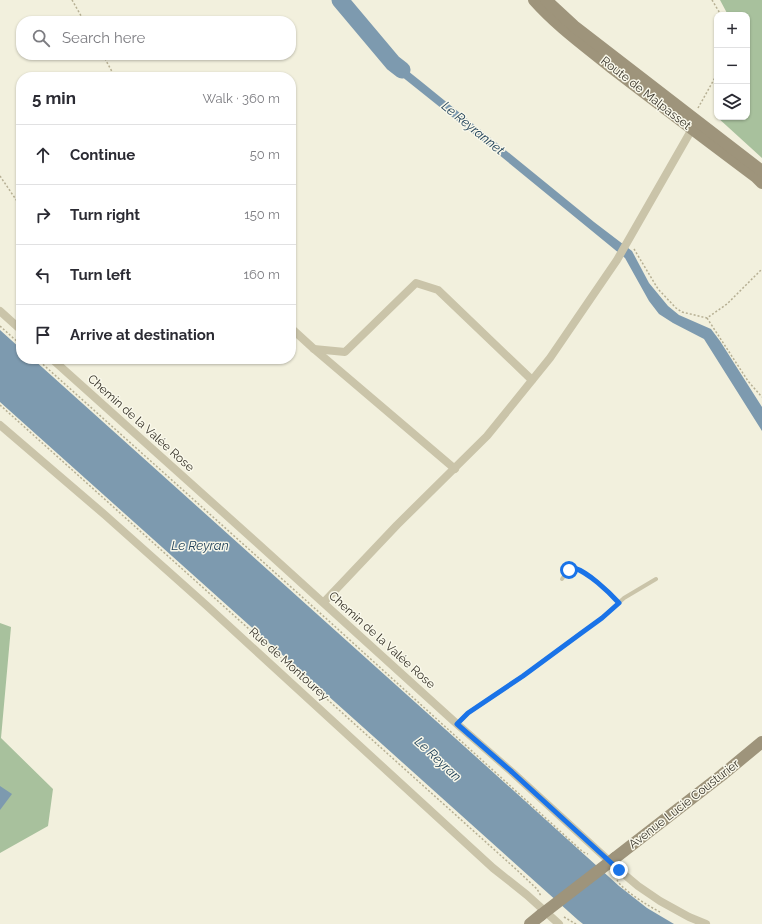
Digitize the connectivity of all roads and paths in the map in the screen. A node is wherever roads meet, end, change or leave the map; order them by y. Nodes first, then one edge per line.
1 (72, 0) edge
2 (534, 0) edge
3 (546, 0) edge
4 (712, 0) edge
5 (719, 12) edge
6 (81, 16) edge
7 (105, 60) edge
8 (112, 72) edge
9 (714, 80) edge
10 (694, 122) junction
11 (707, 134) junction
12 (762, 171) edge
13 (0, 176) edge
14 (762, 183) edge
15 (16, 200) edge
16 (628, 240) junction
17 (762, 269) edge
18 (0, 311) edge
19 (707, 318) junction
20 (16, 325) edge
21 (0, 326) edge
22 (296, 333) edge
23 (16, 340) edge
24 (314, 349) junction
25 (43, 364) edge
26 (58, 364) edge
27 (532, 380) junction
28 (762, 397) edge
29 (0, 405) edge
30 (0, 425) edge
31 (454, 469) junction
32 (656, 578) dead end
33 (562, 579) dead end
34 (324, 602) junction
35 (619, 603) junction
36 (457, 724) junction
37 (762, 742) edge
38 (592, 856) dead end
39 (617, 880) dead end
40 (543, 899) dead end
41 (665, 915) dead end
42 (560, 916) dead end
43 (530, 924) edge
44 (558, 924) edge
45 (576, 924) edge
46 (706, 924) edge

1 - 6 path
2 - 10 main road, Route de Malpasset
3 - 10 main road, Route de Malpasset
4 - 5 path
7 - 8 path
9 - 10 path
10 - 11 main road, Route de Malpasset
10 - 16 street
11 - 12 main road, Route de Malpasset
11 - 14 main road, Route de Malpasset
13 - 15 path
16 - 19 path
16 - 27 street
17 - 19 path
18 - 20 street
19 - 28 path
21 - 23 path
22 - 24 street
24 - 27 street
24 - 31 street
25 - 38 path
26 - 34 street, Chemin de la Valée Rose
27 - 31 street
29 - 40 path
30 - 44 street, Rue de Montourey
31 - 34 street
32 - 35 lane
33 - 35 lane
34 - 36 street, Chemin de la Valée Rose
35 - 36 lane
36 - 46 street, Chemin de la Valée Rose
37 - 43 main road, Avenue Lucie Cousturier, bridge
39 - 41 path
42 - 45 path

